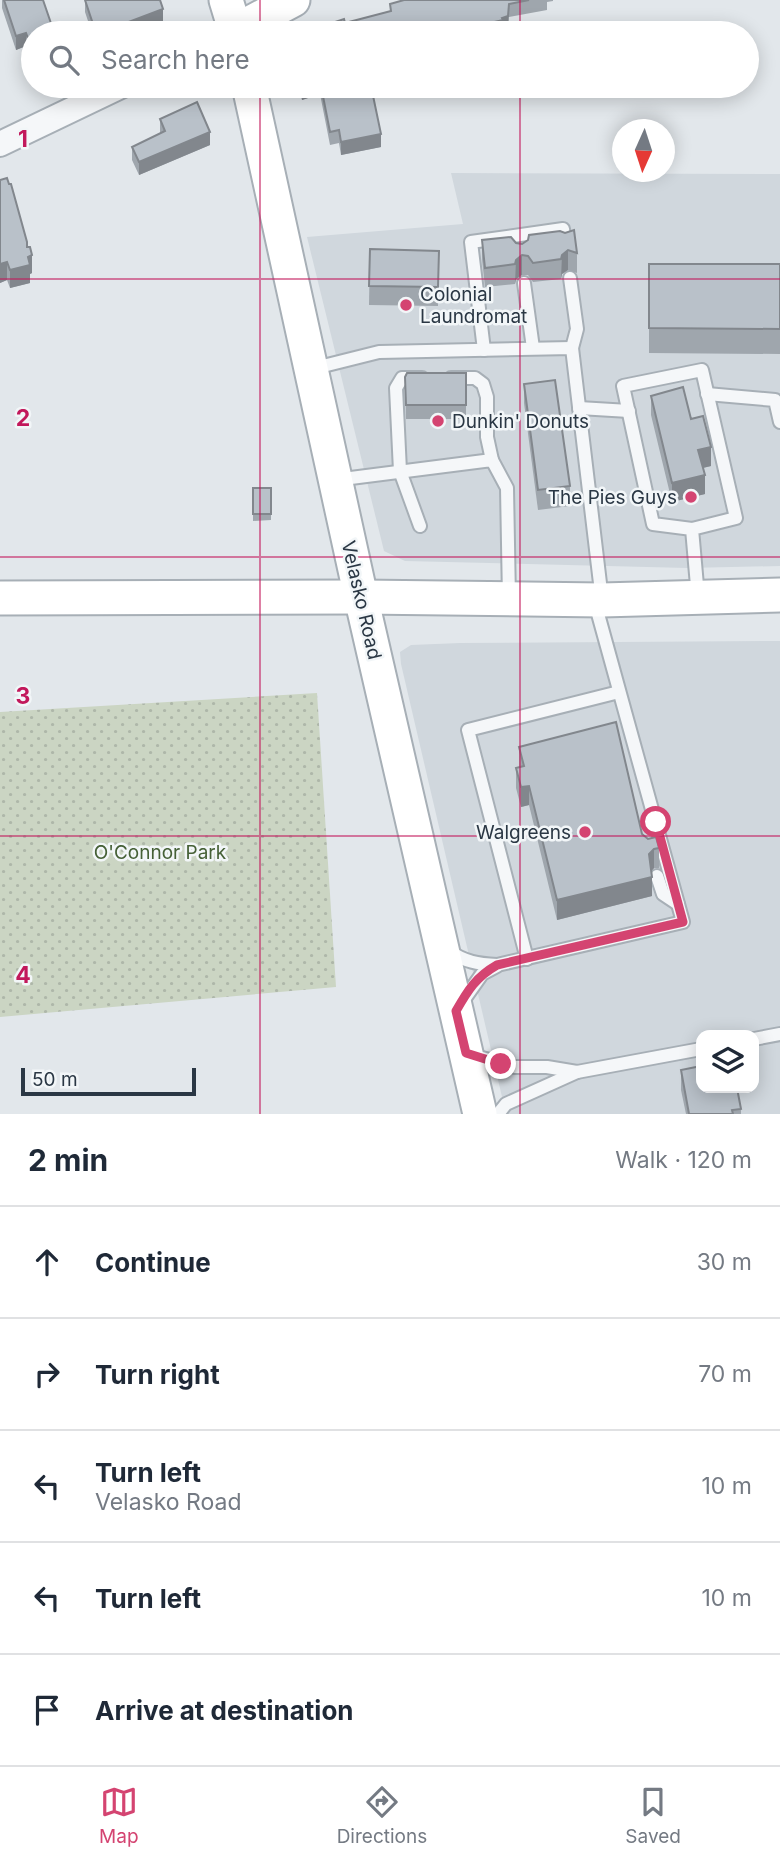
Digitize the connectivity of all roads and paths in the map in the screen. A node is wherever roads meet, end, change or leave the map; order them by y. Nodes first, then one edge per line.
1 (293, 0) edge
2 (240, 21) edge
3 (96, 98) edge
4 (252, 98) edge
5 (0, 144) edge
6 (565, 244) edge
7 (570, 278) dead end
8 (524, 283) dead end
9 (533, 348) junction
10 (572, 348) junction
11 (484, 349) junction
12 (311, 369) junction
13 (707, 394) junction
14 (579, 408) junction
15 (629, 411) junction
16 (780, 422) edge
17 (492, 460) junction
18 (400, 471) junction
19 (335, 480) junction
20 (420, 526) dead end
21 (692, 529) junction
22 (780, 596) edge
23 (361, 597) junction
24 (698, 597) junction
25 (0, 598) edge
26 (509, 599) junction
27 (598, 600) junction
28 (619, 692) junction
29 (656, 822) junction
30 (650, 850) edge
31 (657, 876) dead end
32 (678, 904) junction
33 (441, 944) junction
34 (527, 959) junction
35 (497, 965) junction
36 (456, 1011) junction
37 (780, 1034) edge
38 (759, 1038) edge
39 (696, 1050) edge
40 (466, 1053) junction
41 (577, 1072) junction
42 (480, 1114) edge
43 (498, 1114) edge

1 - 2 street
3 - 5 street
4 - 12 street, Velasko Road
6 - 11 lane
7 - 10 lane
8 - 9 lane
9 - 10 lane
9 - 11 lane
10 - 14 lane
11 - 12 lane
12 - 19 street, Velasko Road
13 - 15 lane
13 - 16 lane
13 - 21 lane
14 - 15 lane
14 - 27 lane
15 - 21 lane
17 - 18 lane
17 - 18 lane
17 - 26 lane
18 - 19 lane
18 - 20 lane
19 - 23 street, Velasko Road
21 - 24 lane
22 - 24 street
23 - 25 street
23 - 26 street
23 - 33 street, Velasko Road
24 - 27 street
26 - 27 street
27 - 28 lane
28 - 29 lane
28 - 34 lane
29 - 30 lane
29 - 32 lane
31 - 32 lane
32 - 34 lane
33 - 35 lane
33 - 36 street, Velasko Road
34 - 35 lane
35 - 36 lane
36 - 40 street, Velasko Road
37 - 38 lane
39 - 41 lane
40 - 41 lane
40 - 42 street, Velasko Road
41 - 43 lane

